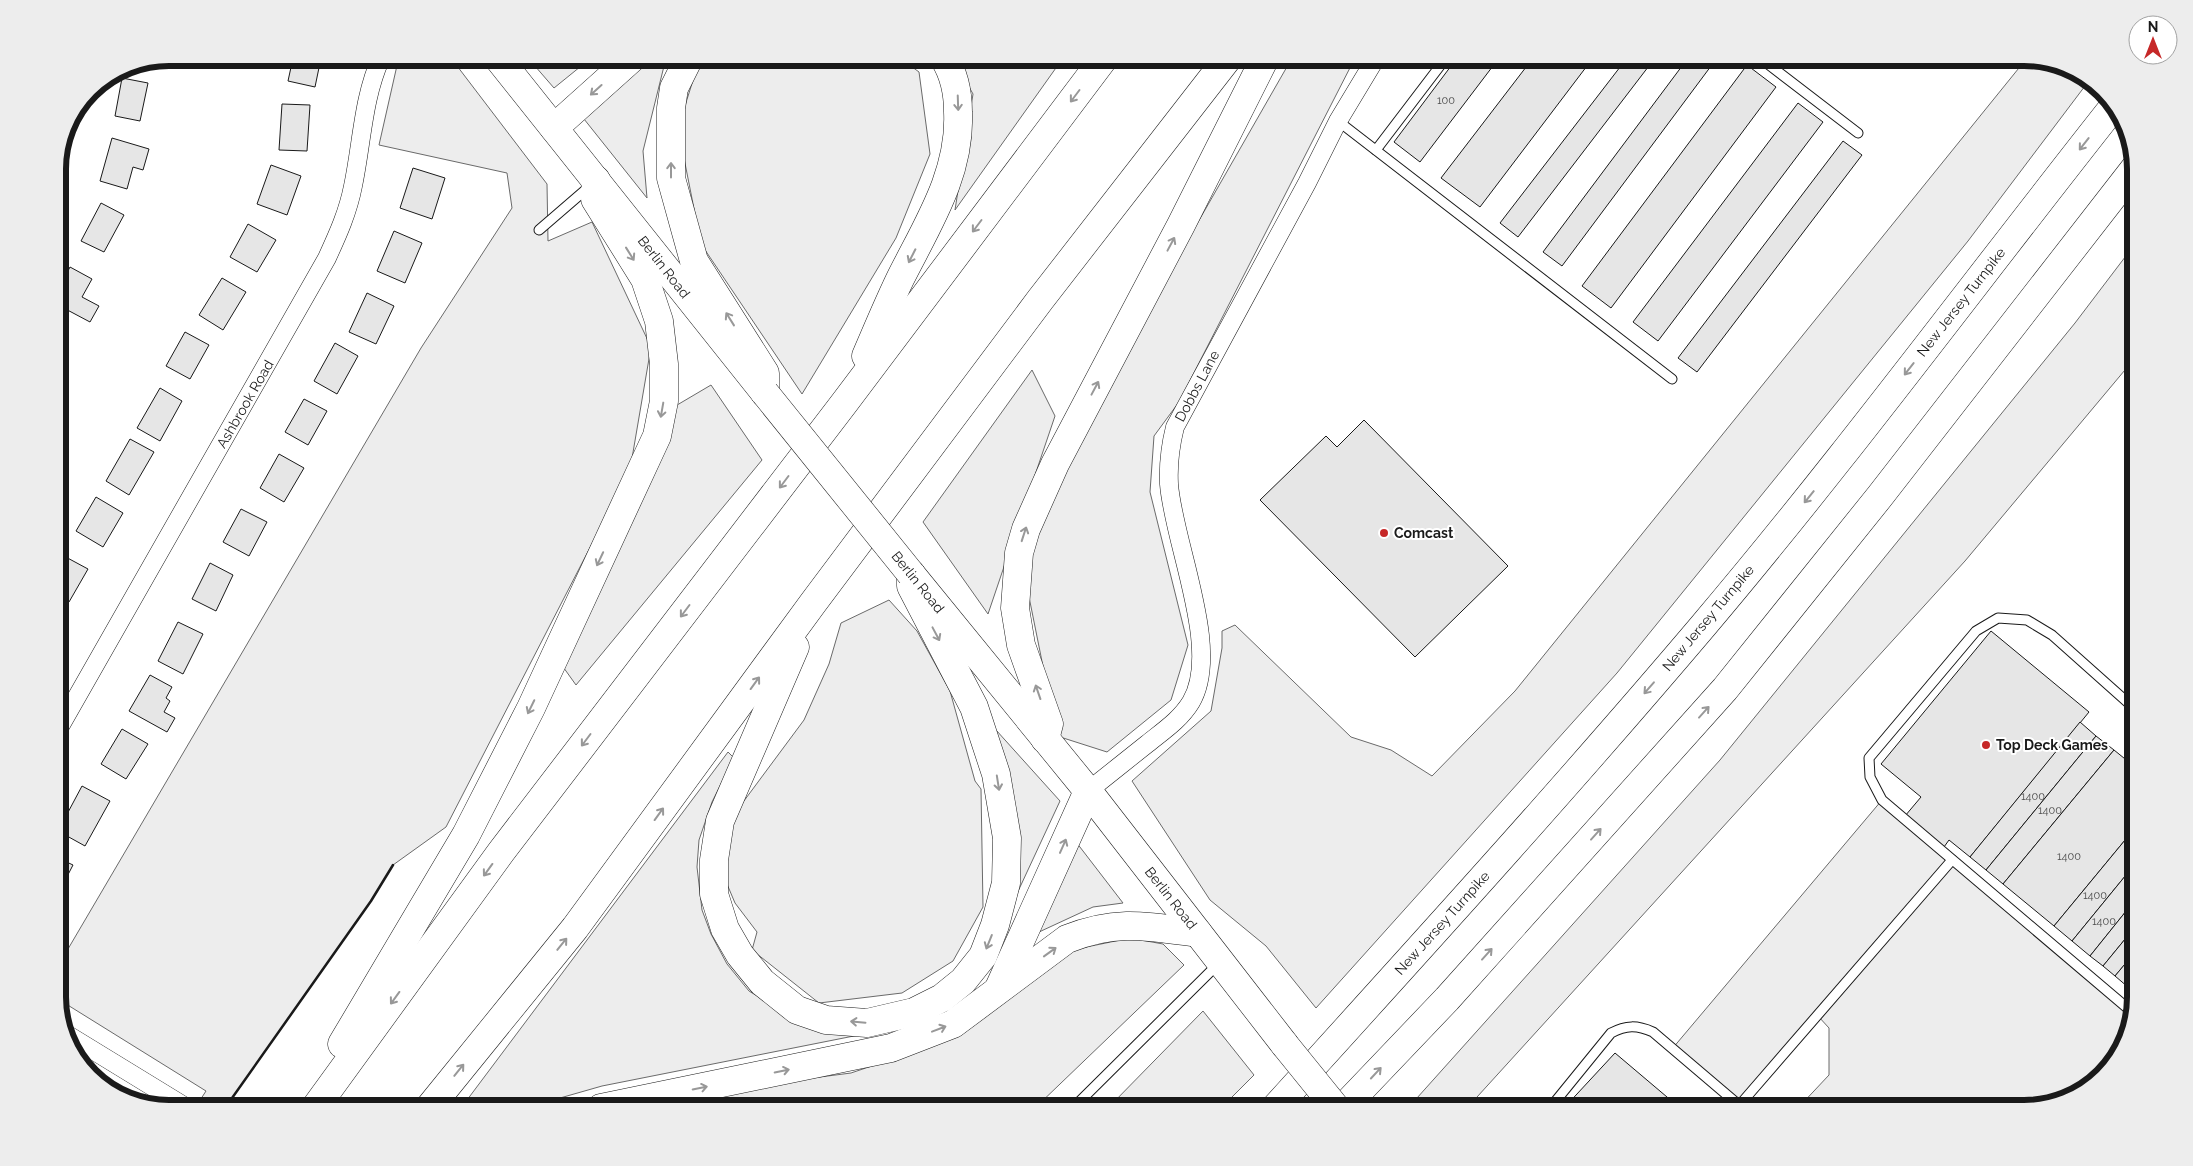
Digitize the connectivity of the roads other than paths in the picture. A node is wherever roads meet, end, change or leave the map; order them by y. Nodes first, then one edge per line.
1 (378, 66) edge
2 (504, 66) edge
3 (623, 66) edge
4 (686, 66) edge
5 (950, 66) edge
6 (1098, 66) edge
7 (1222, 66) edge
8 (1261, 66) edge
9 (1371, 66) edge
10 (1440, 66) edge
11 (1771, 66) edge
12 (2109, 111) edge
13 (1338, 121) junction
14 (554, 128) junction
15 (1858, 132) dead end
16 (1376, 150) junction
17 (2127, 178) edge
18 (596, 180) junction
19 (539, 230) dead end
20 (1672, 379) dead end
21 (765, 393) junction
22 (845, 402) junction
23 (911, 574) junction
24 (813, 603) junction
25 (2127, 701) edge
26 (66, 716) edge
27 (1046, 739) junction
28 (1088, 791) junction
29 (1952, 860) junction
30 (1198, 933) junction
31 (1220, 961) junction
32 (997, 992) junction
33 (2126, 1007) edge
34 (76, 1040) edge
35 (172, 1100) edge
36 (309, 1100) edge
37 (321, 1100) edge
38 (435, 1100) edge
39 (640, 1100) edge
40 (1081, 1100) edge
41 (1282, 1100) edge
42 (1330, 1100) edge
43 (1351, 1100) edge
44 (1556, 1100) edge
45 (1730, 1100) edge
46 (1744, 1100) edge

1 - 26 street, Ashbrook Road
2 - 14 main road, Berlin Road
3 -> 14 main road
21 -> 4 main road
5 -> 22 main road
6 -> 22 main road
7 - 24 main road
27 -> 8 main road
9 - 13 street, Dobbs Lane
10 - 16 lane
11 - 15 lane
12 -> 41 main road, New Jersey Turnpike
13 - 16 lane
13 - 28 street, Dobbs Lane
14 - 18 main road, Berlin Road
16 - 20 lane
43 -> 17 main road
18 - 19 lane
18 - 21 main road, Berlin Road
18 -> 36 main road
21 - 23 main road, Berlin Road, bridge
22 -> 37 main road
23 -> 24 main road
23 - 27 main road, Berlin Road
38 -> 24 main road
25 - 29 lane
27 - 28 main road, Berlin Road
28 - 30 main road, Berlin Road
32 -> 28 main road
29 - 33 lane
29 - 46 lane
30 - 31 main road, Berlin Road
32 -> 30 main road
31 - 40 lane
31 - 42 main road, Berlin Road, bridge
39 -> 32 main road
34 - 35 street
44 - 45 lane

